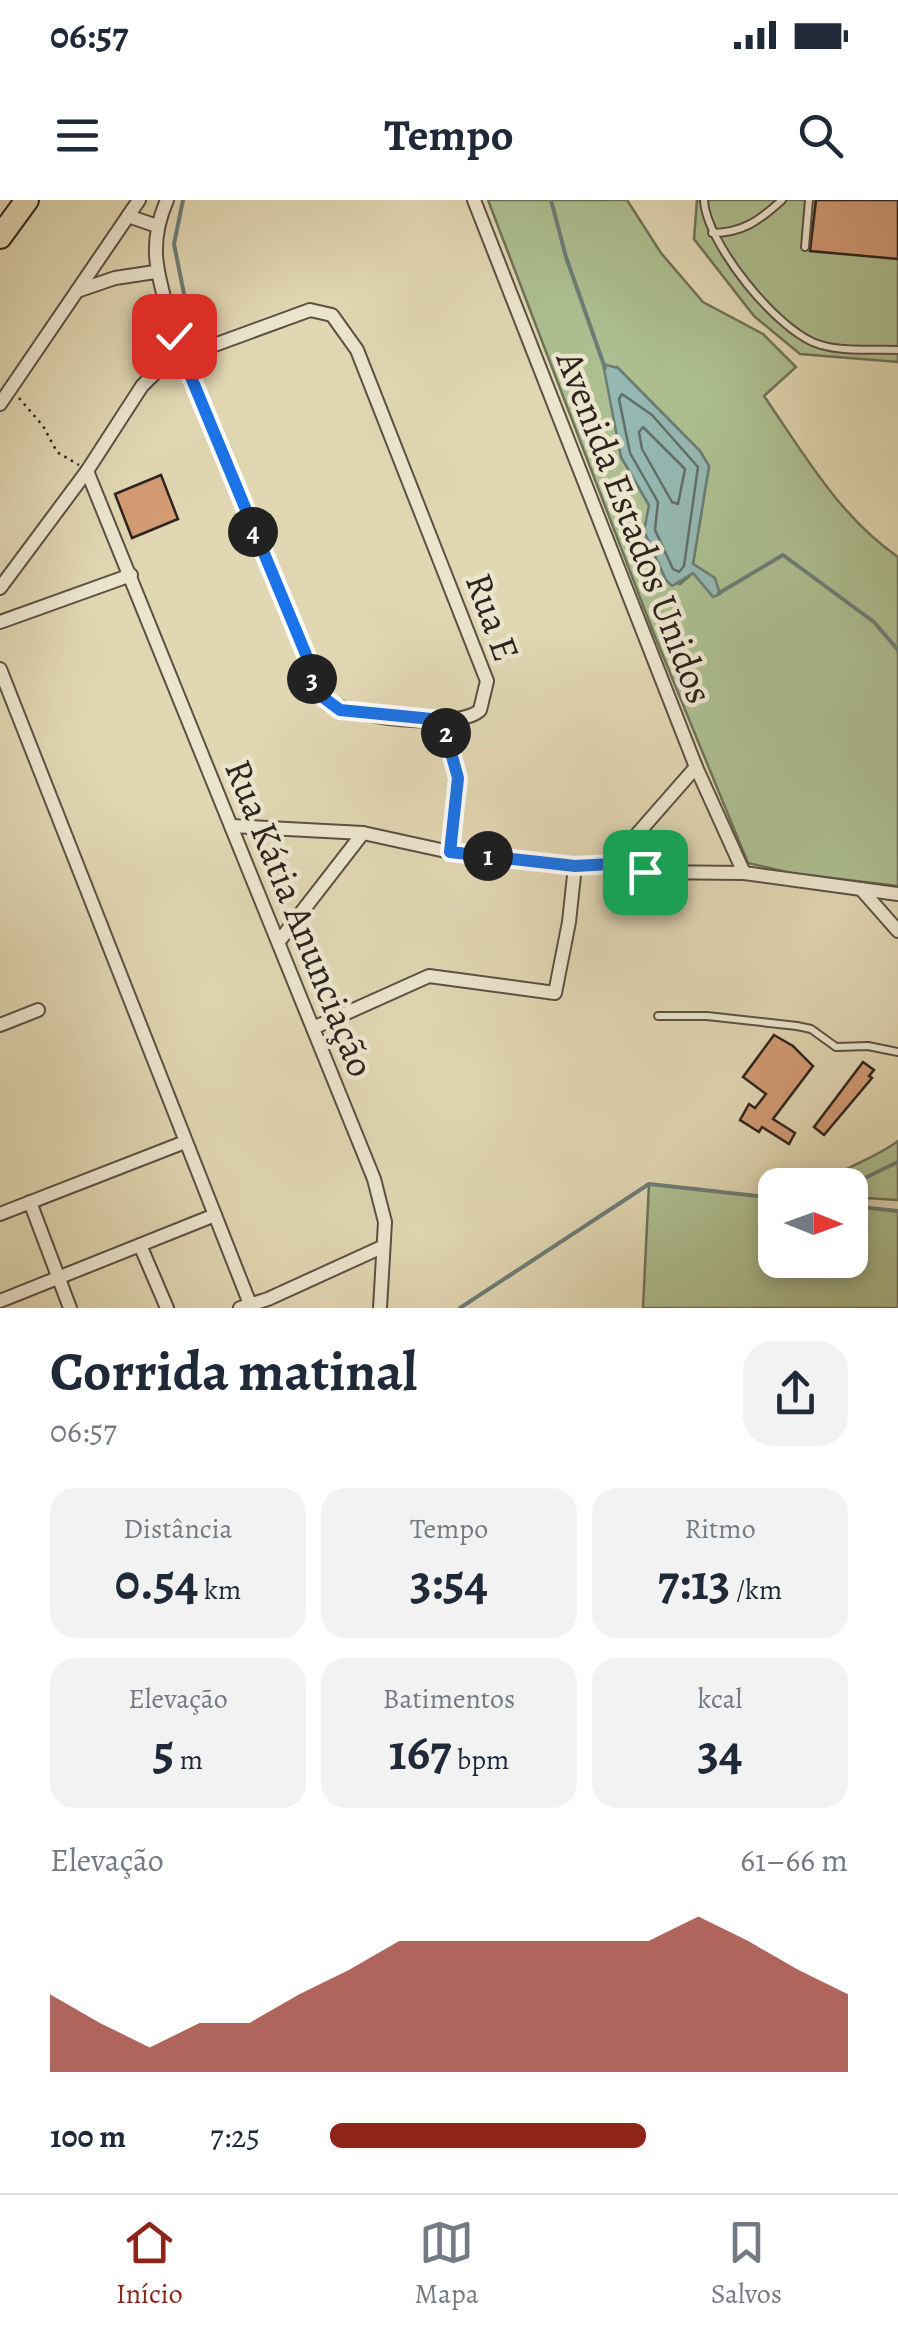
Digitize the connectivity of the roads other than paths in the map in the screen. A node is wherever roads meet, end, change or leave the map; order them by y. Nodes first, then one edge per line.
1 (27, 200) edge
2 (138, 200) edge
3 (166, 200) edge
4 (474, 200) edge
5 (704, 200) edge
6 (782, 200) edge
7 (809, 200) edge
8 (128, 216) junction
9 (157, 226) junction
10 (711, 232) junction
11 (3, 233) edge
12 (805, 247) dead end
13 (99, 258) junction
14 (155, 272) junction
15 (115, 278) junction
16 (77, 291) junction
17 (898, 350) edge
18 (174, 358) junction
19 (0, 404) edge
20 (87, 471) junction
21 (132, 575) junction
22 (0, 588) edge
23 (0, 622) edge
24 (0, 670) edge
25 (442, 720) junction
26 (696, 766) junction
27 (232, 826) junction
28 (363, 833) junction
29 (450, 852) junction
30 (611, 864) junction
31 (575, 866) junction
32 (744, 874) junction
33 (861, 889) junction
34 (898, 894) edge
35 (898, 931) edge
36 (280, 940) junction
37 (38, 1010) dead end
38 (658, 1016) dead end
39 (0, 1025) edge
40 (312, 1028) junction
41 (898, 1052) edge
42 (185, 1142) junction
43 (30, 1202) junction
44 (0, 1214) edge
45 (215, 1215) junction
46 (140, 1245) junction
47 (382, 1247) junction
48 (58, 1276) junction
49 (0, 1301) edge
50 (380, 1303) edge
51 (244, 1306) edge
52 (70, 1308) edge
53 (167, 1308) edge

1 - 11 highway
2 - 8 street
3 - 9 street
4 - 26 street, Avenida Estados Unidos
5 - 10 lane
6 - 10 lane
7 - 12 lane
8 - 9 street
8 - 13 street
9 - 14 street
10 - 17 lane
13 - 15 street
13 - 16 street
14 - 15 street
14 - 18 street
15 - 16 street
16 - 19 street
18 - 20 street
18 - 25 street, Rua E
18 - 25 street, Rua E
20 - 21 street, Rua Kátia Anunciação
20 - 22 street
21 - 23 street
21 - 27 street, Rua Kátia Anunciação
24 - 42 street
25 - 29 street
26 - 30 street
26 - 32 street, Avenida Estados Unidos
27 - 28 street
27 - 36 street, Rua Kátia Anunciação
28 - 29 street
28 - 36 street
29 - 31 street
30 - 31 street
30 - 32 street
31 - 40 street
32 - 33 street
33 - 34 street
33 - 35 street
36 - 40 street, Rua Kátia Anunciação
37 - 39 street
38 - 41 lane
40 - 47 street, Rua Kátia Anunciação
42 - 43 street
42 - 45 street
43 - 44 street
43 - 48 street
45 - 46 street
45 - 51 street
46 - 48 street
46 - 53 street
47 - 50 street, Rua Kátia Anunciação
47 - 51 street
48 - 49 street
48 - 52 street

